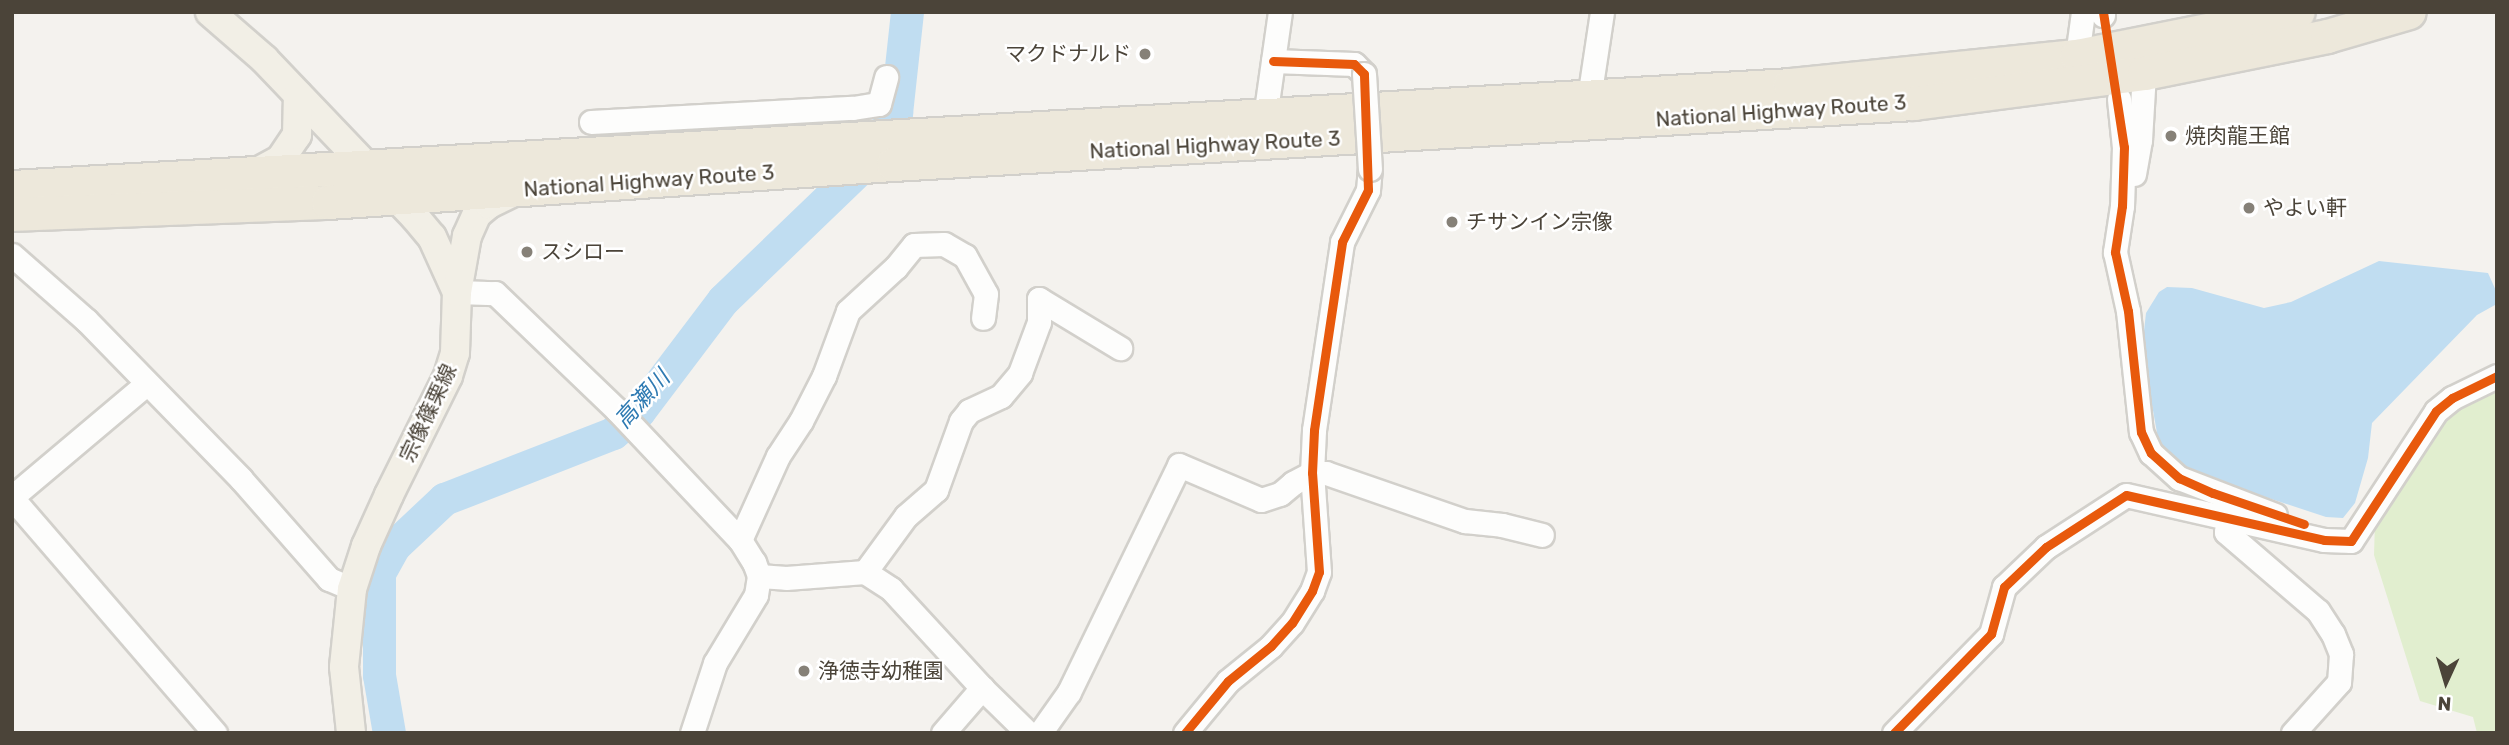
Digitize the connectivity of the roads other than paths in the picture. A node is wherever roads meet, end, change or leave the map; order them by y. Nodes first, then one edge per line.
1 (210, 12) edge
2 (1280, 12) edge
3 (1602, 12) edge
4 (2298, 12) edge
5 (2409, 12) edge
6 (2097, 13) edge
7 (2077, 56) junction
8 (1273, 61) junction
9 (2144, 73) junction
10 (886, 77) dead end
11 (298, 95) junction
12 (1589, 98) junction
13 (2119, 99) dead end
14 (1265, 117) junction
15 (591, 122) dead end
16 (901, 150) junction
17 (364, 166) junction
18 (259, 171) junction
19 (12, 187) edge
20 (518, 190) junction
21 (397, 197) junction
22 (2122, 206) junction
23 (12, 215) edge
24 (12, 255) edge
25 (457, 292) junction
26 (983, 318) dead end
27 (1120, 348) dead end
28 (2497, 376) edge
29 (146, 384) junction
30 (1312, 473) junction
31 (12, 497) edge
32 (2228, 518) junction
33 (1542, 536) dead end
34 (740, 540) junction
35 (2324, 540) junction
36 (865, 572) junction
37 (759, 576) junction
38 (352, 589) junction
39 (982, 688) junction
40 (215, 733) edge
41 (351, 733) edge
42 (692, 733) edge
43 (943, 733) edge
44 (1028, 733) edge
45 (1040, 733) edge
46 (1185, 733) edge
47 (1894, 733) edge
48 (2292, 733) edge

1 - 11 main road, 宗像篠栗線
2 - 8 street
3 - 12 street
4 - 7 highway, National Highway Route 3
5 - 9 highway, National Highway Route 3
6 - 7 street
7 - 12 highway, National Highway Route 3
8 - 14 street
8 - 30 street, bridge
9 - 16 highway, National Highway Route 3
9 - 22 street
10 - 15 street
11 - 17 main road, 宗像篠栗線
11 - 18 main road
12 - 14 highway, National Highway Route 3
13 - 22 street
14 - 16 highway, National Highway Route 3
16 - 17 highway, National Highway Route 3
16 - 20 highway, National Highway Route 3
17 - 18 highway, National Highway Route 3
17 - 21 main road, 宗像篠栗線
18 - 19 highway, National Highway Route 3
20 - 21 highway, National Highway Route 3
20 - 25 main road
21 - 23 highway, National Highway Route 3
21 - 25 main road, 宗像篠栗線
22 - 35 street
24 - 29 street
25 - 34 street
25 - 38 main road, 宗像篠栗線
26 - 34 street
27 - 36 street
28 - 35 street
29 - 31 street
29 - 38 street
30 - 33 street
30 - 45 street
30 - 46 street
31 - 40 street
32 - 35 street
32 - 47 street
32 - 48 street
34 - 37 street
36 - 37 street
36 - 39 street
37 - 42 street
38 - 41 main road, 宗像篠栗線
39 - 43 street
39 - 44 street

